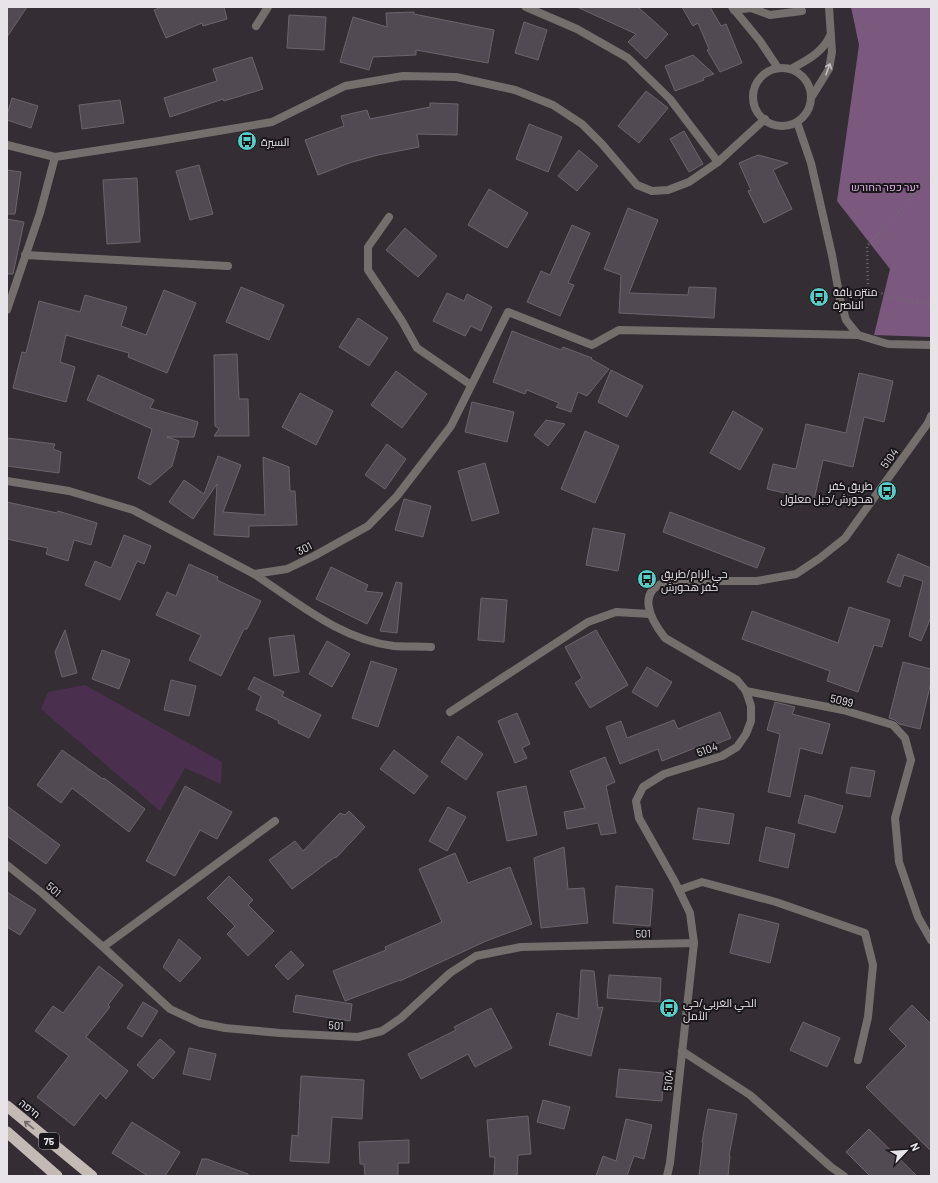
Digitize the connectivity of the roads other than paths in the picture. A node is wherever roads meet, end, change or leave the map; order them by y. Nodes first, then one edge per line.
1 (268, 7) edge
2 (526, 7) edge
3 (829, 7) edge
4 (733, 9) edge
5 (802, 11) dead end
6 (256, 26) dead end
7 (831, 35) junction
8 (778, 68) junction
9 (791, 69) junction
10 (811, 98) junction
11 (765, 119) junction
12 (797, 122) junction
13 (7, 145) edge
14 (55, 157) junction
15 (718, 162) junction
16 (389, 217) dead end
17 (25, 255) junction
18 (228, 266) dead end
19 (7, 308) edge
20 (858, 335) junction
21 (931, 345) edge
22 (471, 385) junction
23 (931, 416) edge
24 (7, 481) edge
25 (254, 574) junction
26 (650, 614) junction
27 (431, 647) dead end
28 (746, 691) junction
29 (450, 712) dead end
30 (275, 822) dead end
31 (7, 865) edge
32 (679, 890) junction
33 (931, 940) edge
34 (694, 943) junction
35 (103, 947) junction
36 (682, 1051) junction
37 (858, 1060) dead end
38 (7, 1106) edge
39 (7, 1132) edge
40 (57, 1176) edge
41 (92, 1176) edge
42 (667, 1176) edge
43 (844, 1176) edge

1 - 6 street
2 - 15 street
3 - 7 street
4 - 5 street
4 - 8 street
7 - 9 street
10 -> 7 street
8 - 9 street
8 - 11 street
9 - 10 street
10 - 12 street
11 - 12 street
11 - 15 street
12 - 20 street
13 - 14 street
14 - 15 street
14 - 17 street
16 - 22 street
17 - 18 street
17 - 19 street
20 - 21 street
20 - 22 street, 301
22 - 25 street, 301
23 - 26 street, 5104
24 - 25 street
25 - 27 street
26 - 28 street, 5104
26 - 29 street
28 - 32 street, 5104
28 - 33 street, 5099
30 - 35 street
31 - 35 street, 501
32 - 34 street, 5104
32 - 37 street
34 - 35 street, 501
34 - 36 street, 5104
36 - 42 street, 5104
36 - 43 street
41 -> 38 highway, חיפה / 75
39 - 40 highway, 75

